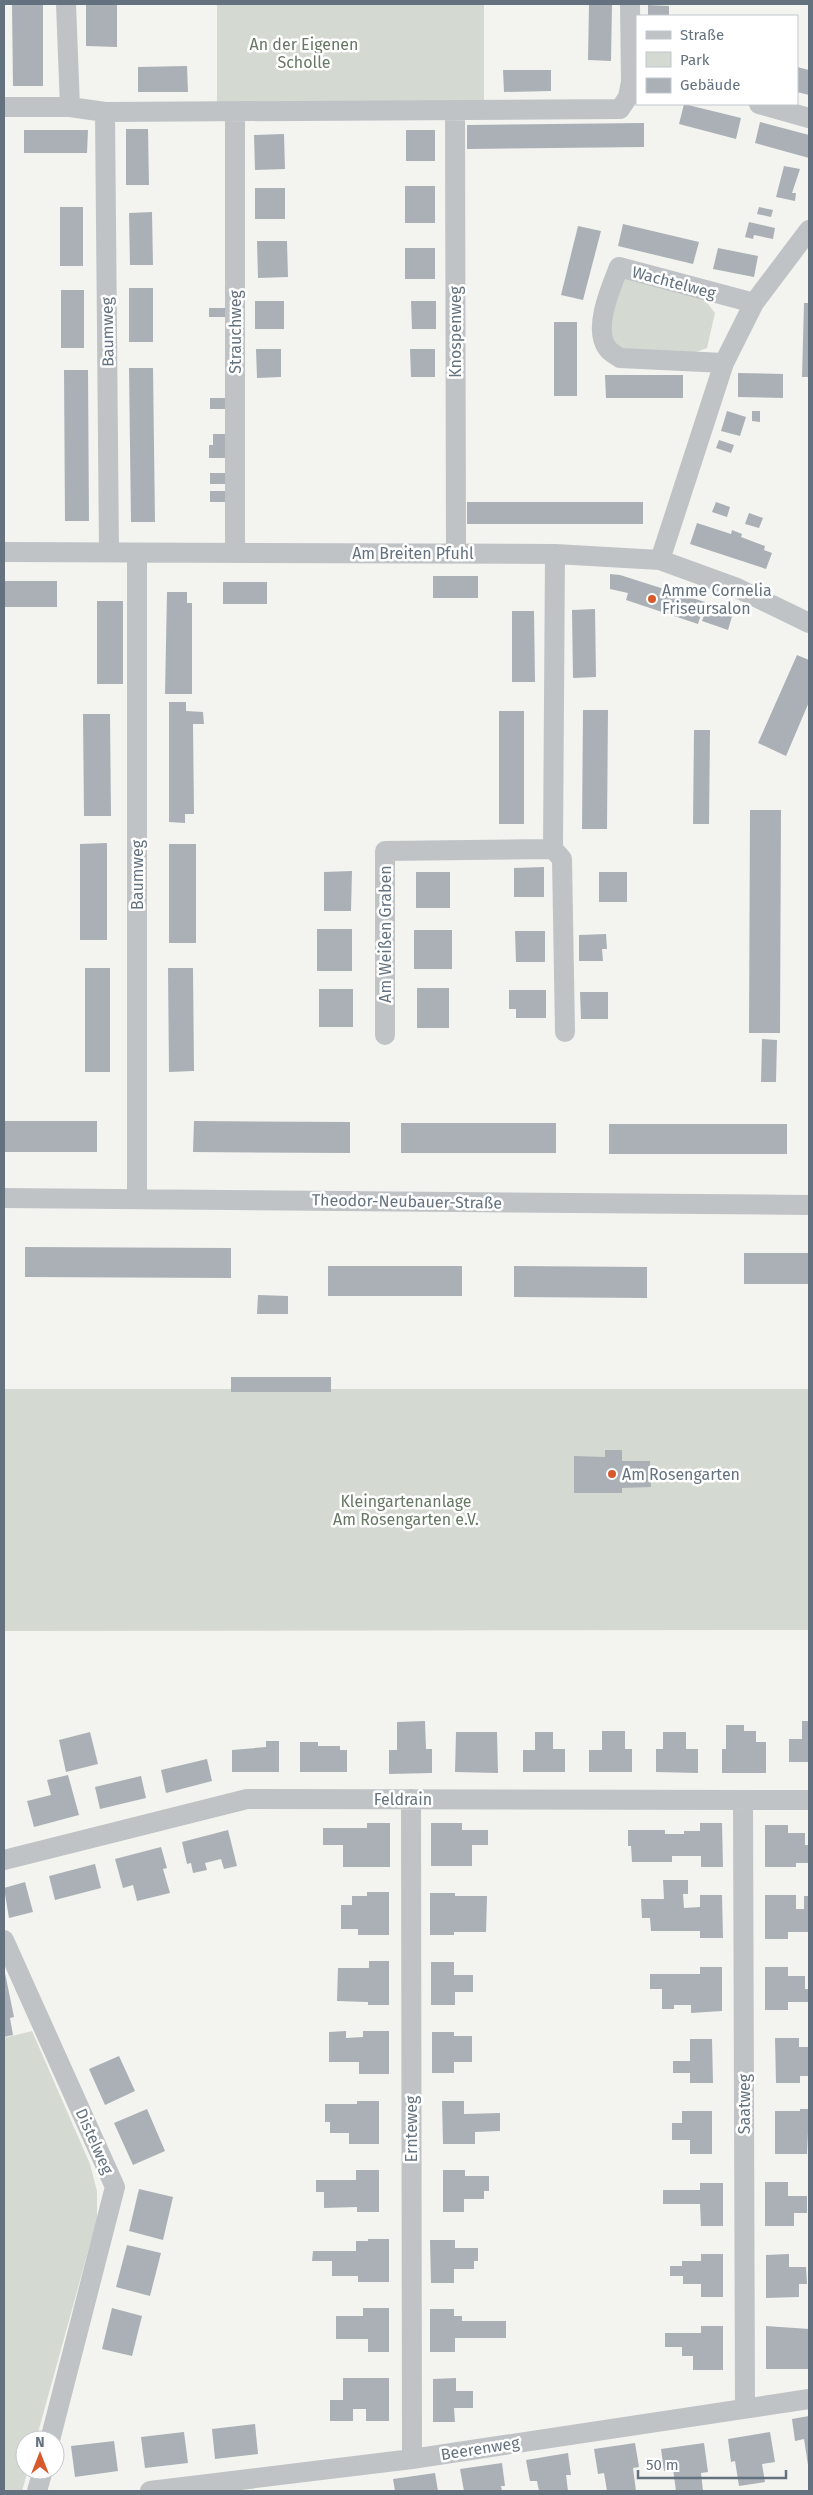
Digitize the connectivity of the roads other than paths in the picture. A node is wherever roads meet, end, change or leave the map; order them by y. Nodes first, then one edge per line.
1 (66, 4) edge
2 (630, 4) edge
3 (634, 82) edge
4 (763, 105) edge
5 (4, 107) edge
6 (70, 107) junction
7 (455, 111) junction
8 (105, 112) junction
9 (235, 112) junction
10 (809, 118) edge
11 (809, 230) edge
12 (754, 303) junction
13 (724, 362) junction
14 (4, 552) edge
15 (109, 552) junction
16 (137, 553) junction
17 (235, 553) junction
18 (456, 553) junction
19 (555, 554) junction
20 (660, 560) junction
21 (809, 623) edge
22 (553, 849) junction
23 (565, 1032) dead end
24 (385, 1035) dead end
25 (4, 1198) edge
26 (137, 1198) junction
27 (809, 1205) edge
28 (411, 1799) junction
29 (743, 1800) junction
30 (809, 1800) edge
31 (4, 1860) edge
32 (4, 1940) edge
33 (809, 2399) edge
34 (745, 2408) junction
35 (53, 2430) edge
36 (412, 2459) junction
37 (150, 2491) edge

1 - 6 street
2 - 3 street
3 - 7 street
4 - 10 street
5 - 6 street
6 - 8 street
7 - 9 street
7 - 18 street, Knospenweg
8 - 9 street
8 - 15 street, Baumweg
9 - 17 street, Strauchweg
11 - 12 street
12 - 13 street
12 - 13 street, Wachtelweg
13 - 20 street
14 - 15 street, Am Breiten Pfuhl
15 - 16 street, Am Breiten Pfuhl
16 - 17 street, Am Breiten Pfuhl
16 - 26 street, Baumweg
17 - 18 street, Am Breiten Pfuhl
18 - 19 street, Am Breiten Pfuhl
19 - 20 street, Am Breiten Pfuhl
19 - 22 street
20 - 21 street, Am Breiten Pfuhl
22 - 23 street
22 - 24 street, Am Weißen Graben
25 - 26 street, Theodor-Neubauer-Straße
26 - 27 street, Theodor-Neubauer-Straße
28 - 29 street, Feldrain
28 - 31 street, Feldrain
28 - 36 street, Ernteweg
29 - 30 street, Feldrain
29 - 34 street, Saatweg
32 - 35 street, Distelweg
33 - 34 street, Beerenweg
34 - 36 street, Beerenweg
36 - 37 street, Beerenweg

